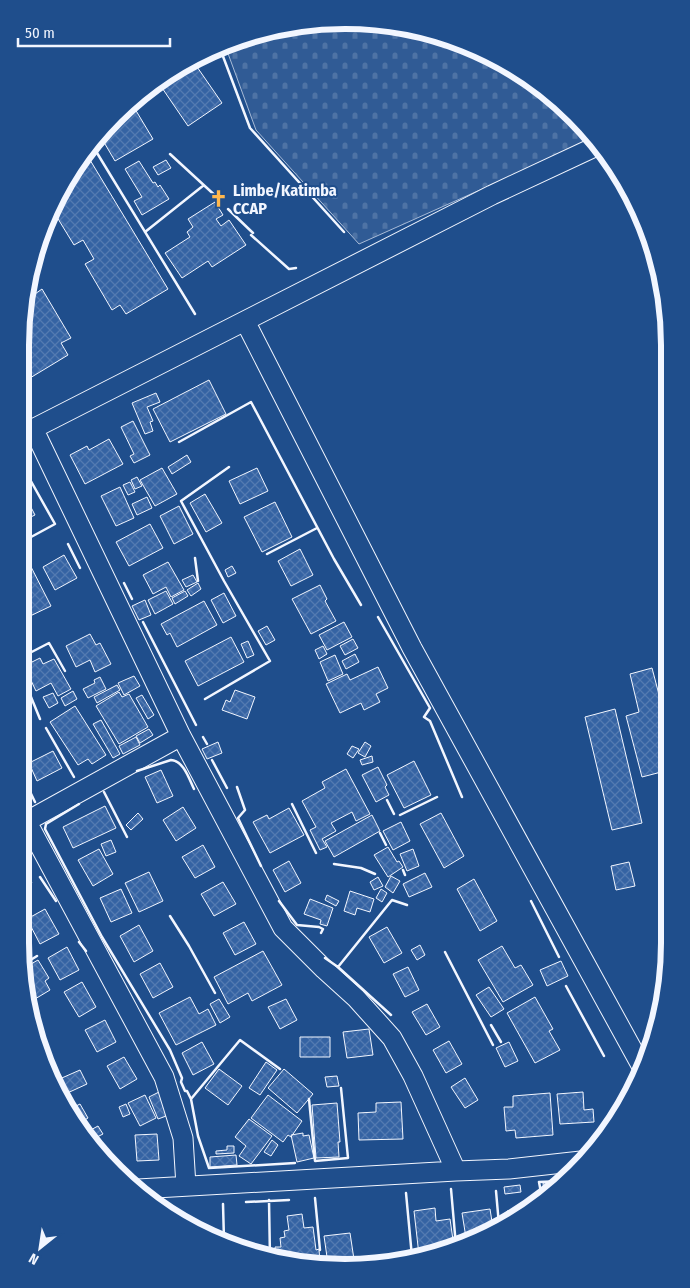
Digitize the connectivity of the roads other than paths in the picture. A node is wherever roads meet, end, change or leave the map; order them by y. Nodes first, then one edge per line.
1 (593, 148) edge
2 (245, 321) junction
3 (29, 430) edge
4 (29, 435) edge
5 (181, 736) junction
6 (29, 821) edge
7 (29, 835) edge
8 (638, 1060) edge
9 (574, 1162) edge
10 (456, 1171) junction
11 (186, 1186) junction
12 (145, 1189) edge

1 - 2 street
2 - 3 street
2 - 8 street
4 - 5 street
5 - 6 street
5 - 10 street
7 - 11 street
9 - 10 street
10 - 11 street
11 - 12 street

